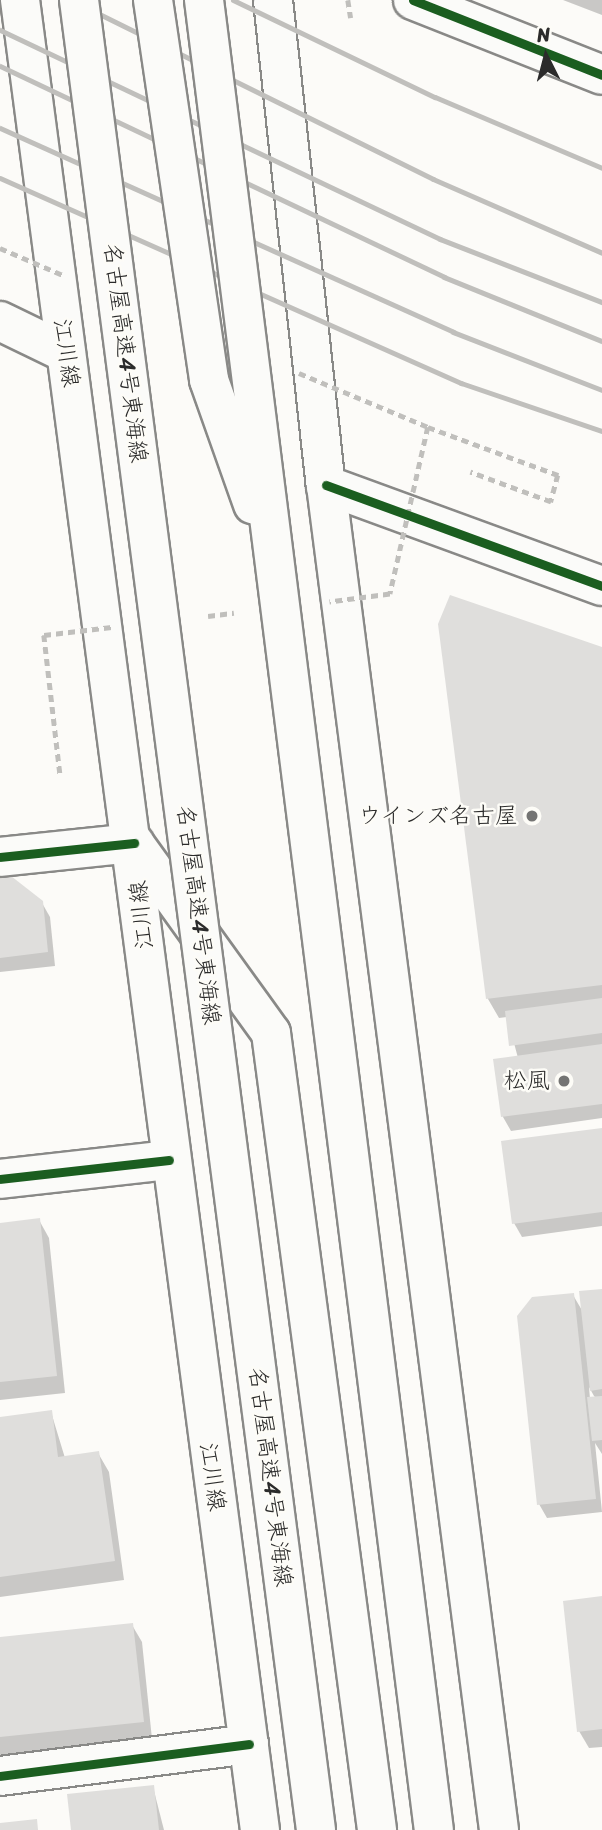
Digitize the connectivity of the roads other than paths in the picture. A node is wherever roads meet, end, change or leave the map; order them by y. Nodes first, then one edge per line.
1 (20, 0) edge
2 (79, 0) edge
3 (153, 0) edge
4 (204, 0) edge
5 (273, 0) edge
6 (413, 0) edge
7 (602, 75) edge
8 (0, 321) edge
9 (66, 353) junction
10 (326, 485) junction
11 (278, 573) junction
12 (602, 586) edge
13 (134, 843) junction
14 (0, 857) edge
15 (169, 1160) junction
16 (0, 1178) edge
17 (249, 1744) junction
18 (0, 1776) edge
19 (261, 1830) edge
20 (316, 1830) edge
21 (377, 1830) edge
22 (434, 1830) edge
23 (499, 1830) edge

1 - 9 main road, 江川線
2 - 20 main road, 名古屋高速4号東海線, bridge
3 - 11 main road, bridge
4 - 11 main road, bridge
5 - 10 main road
6 - 7 main road
8 - 9 main road
9 - 13 main road, 江川線
10 - 12 main road
10 - 23 main road
11 - 22 main road, bridge
13 - 14 main road
13 - 15 main road, 江川線
13 - 21 main road
15 - 16 main road
15 - 17 main road, 江川線
17 - 18 main road
17 - 19 main road, 江川線

